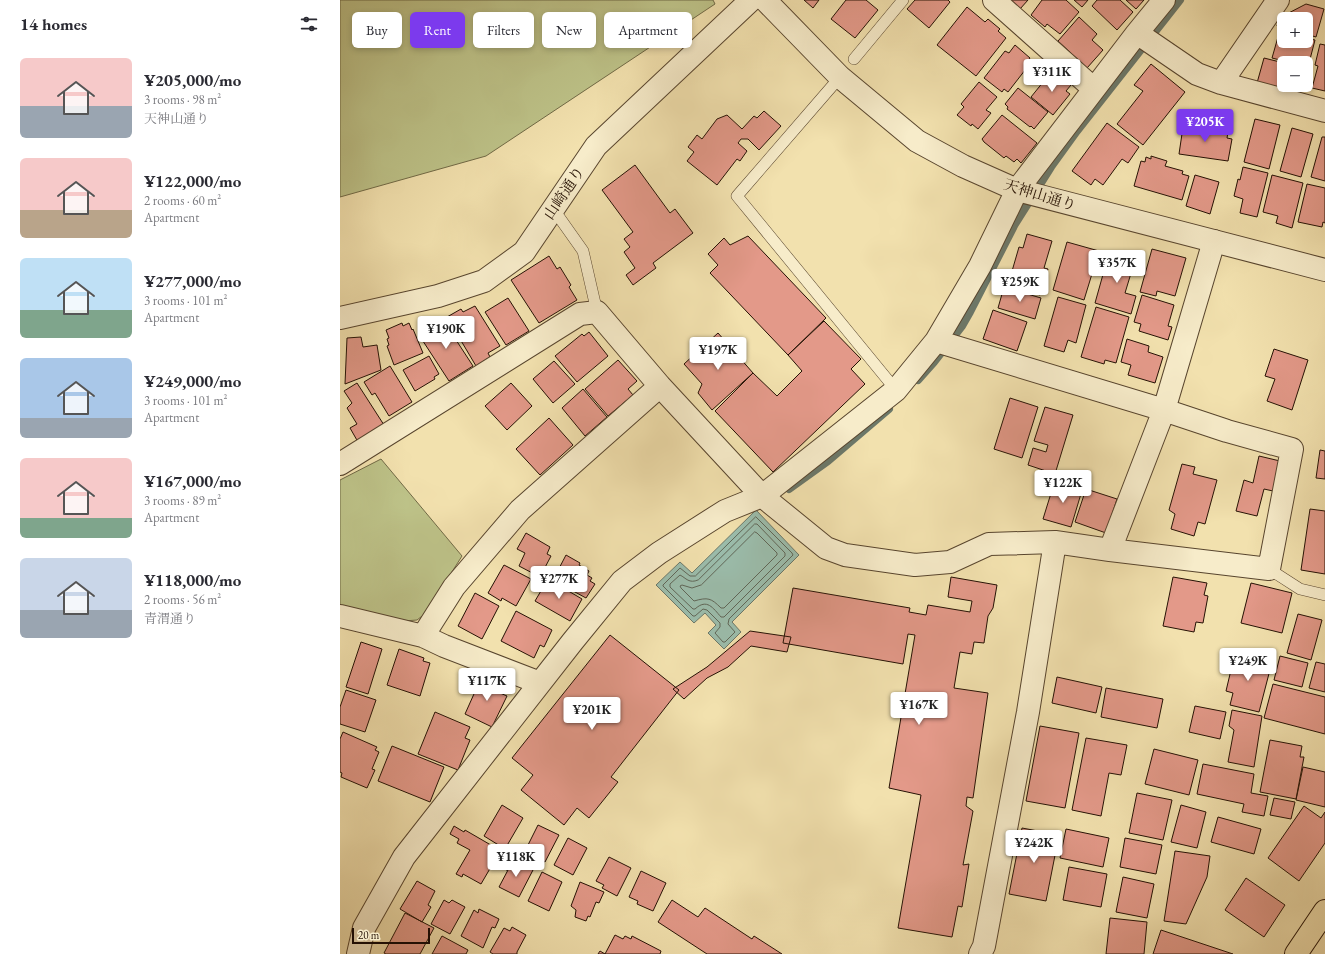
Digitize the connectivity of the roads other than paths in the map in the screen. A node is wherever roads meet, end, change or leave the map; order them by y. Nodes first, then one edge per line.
1 (751, 0) edge
2 (765, 0) edge
3 (903, 0) edge
4 (994, 0) edge
5 (1164, 0) edge
6 (1278, 0) edge
7 (1137, 33) junction
8 (854, 59) dead end
9 (840, 77) junction
10 (1221, 83) junction
11 (1094, 89) junction
12 (1325, 111) edge
13 (1017, 190) junction
14 (554, 210) junction
15 (1214, 241) junction
16 (1325, 270) edge
17 (597, 312) junction
18 (340, 318) edge
19 (936, 341) junction
20 (660, 386) junction
21 (896, 390) junction
22 (1164, 410) junction
23 (340, 464) edge
24 (762, 496) junction
25 (1055, 542) junction
26 (1110, 550) junction
27 (1269, 569) junction
28 (1325, 595) edge
29 (340, 616) edge
30 (423, 636) junction
31 (540, 683) junction
32 (1325, 911) edge
33 (355, 951) edge
34 (980, 954) edge
35 (1296, 954) edge

1 - 14 street, 山崎通り
2 - 9 street, 天神山通り
3 - 8 lane
4 - 11 street
5 - 7 street
6 - 10 street
7 - 10 street
7 - 11 street
9 - 13 street, 天神山通り
9 - 21 lane
10 - 12 street
11 - 13 street
13 - 15 street, 天神山通り
13 - 19 street
14 - 17 lane
14 - 18 street, 山崎通り
15 - 16 street, 天神山通り
15 - 22 street
17 - 20 street
17 - 23 street
19 - 21 street
19 - 22 street
20 - 24 street
20 - 30 street
21 - 24 street
22 - 26 street
22 - 27 street
24 - 25 street
24 - 31 street
25 - 26 street
25 - 34 street
26 - 27 street
27 - 28 lane
29 - 30 street
30 - 31 street
31 - 33 street
32 - 35 main road

